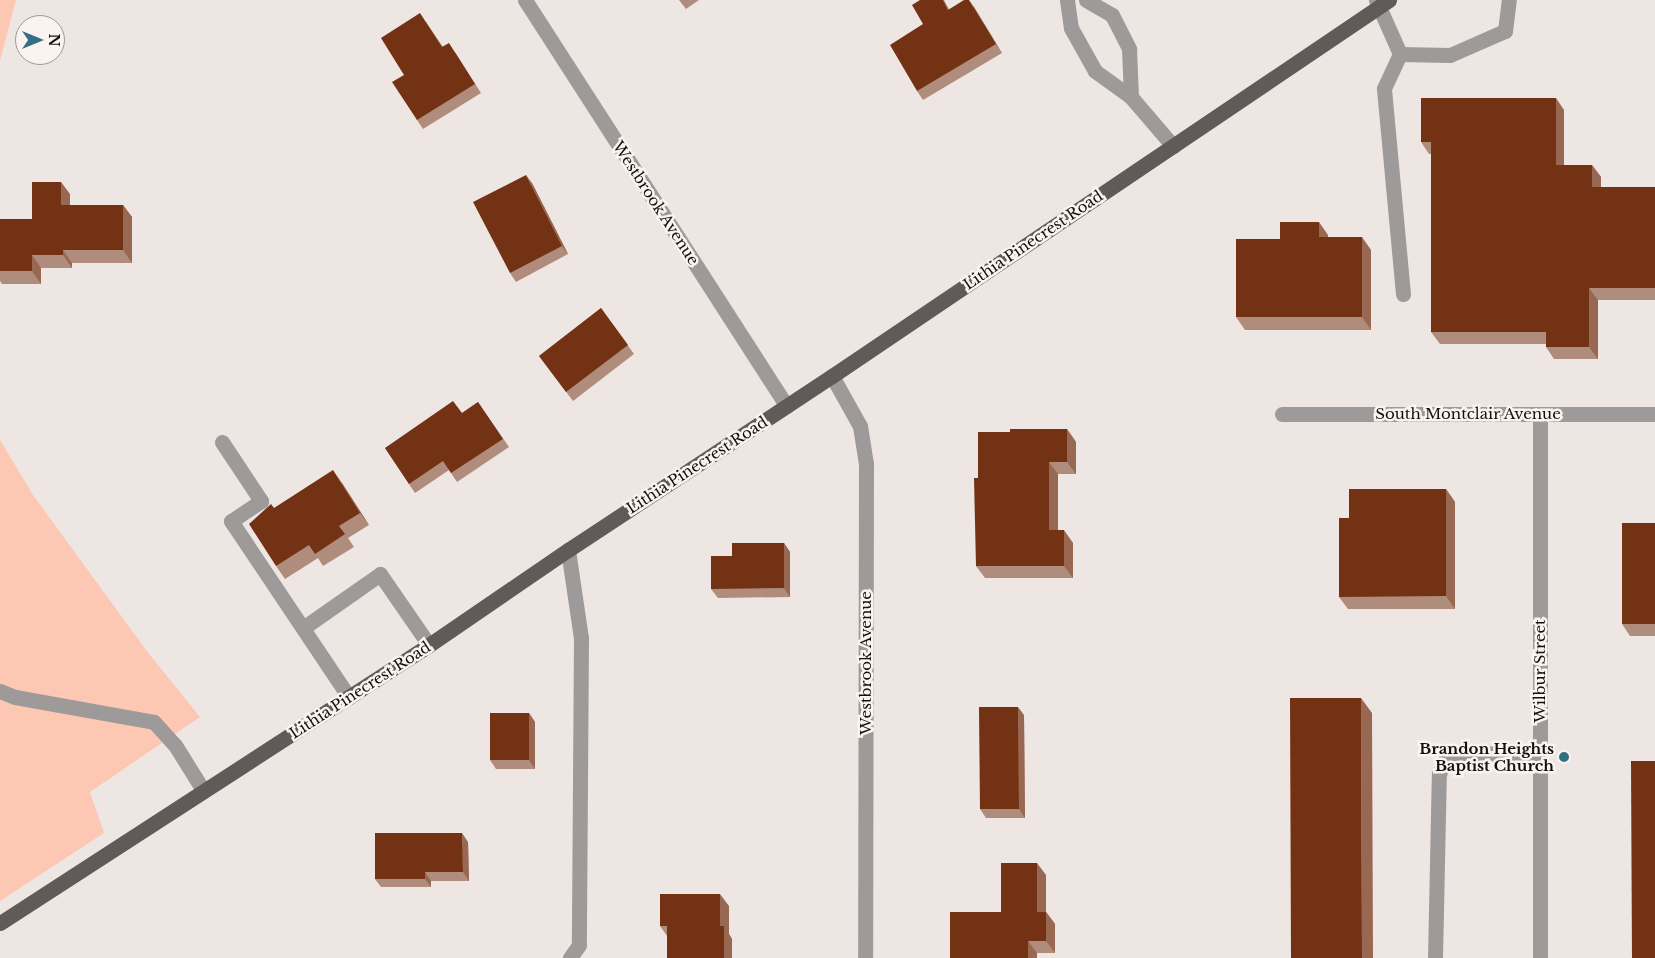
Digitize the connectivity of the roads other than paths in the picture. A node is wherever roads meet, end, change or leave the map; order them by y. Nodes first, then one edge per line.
1 (525, 0) edge
2 (1066, 0) edge
3 (1086, 0) edge
4 (1509, 0) edge
5 (1381, 2) edge
6 (1400, 54) junction
7 (1131, 97) junction
8 (1173, 146) junction
9 (1402, 294) dead end
10 (832, 376) junction
11 (787, 406) junction
12 (1282, 414) dead end
13 (1540, 414) junction
14 (1655, 414) edge
15 (222, 442) dead end
16 (568, 550) junction
17 (303, 628) junction
18 (429, 645) junction
19 (0, 691) edge
20 (350, 697) junction
21 (1540, 754) junction
22 (203, 790) junction
23 (0, 923) edge
24 (570, 958) edge
25 (866, 958) edge
26 (1435, 958) edge
27 (1540, 958) edge

1 - 11 street, Westbrook Avenue
2 - 7 street
3 - 7 street
4 - 6 street
5 - 6 street
5 - 8 main road, Lithia Pinecrest Road
6 - 9 street
7 - 8 street
8 - 10 main road, Lithia Pinecrest Road
10 - 11 main road, Lithia Pinecrest Road
10 - 25 street, Westbrook Avenue
11 - 16 main road, Lithia Pinecrest Road
12 - 13 street, South Montclair Avenue
13 - 14 street, South Montclair Avenue
13 - 21 street, Wilbur Street
15 - 17 street
16 - 18 main road, Lithia Pinecrest Road
16 - 24 street
17 - 18 street
17 - 20 street
18 - 20 main road, Lithia Pinecrest Road
19 - 22 street
20 - 22 main road, Lithia Pinecrest Road
21 - 26 street
21 - 27 street, Wilbur Street
22 - 23 main road, Lithia Pinecrest Road

